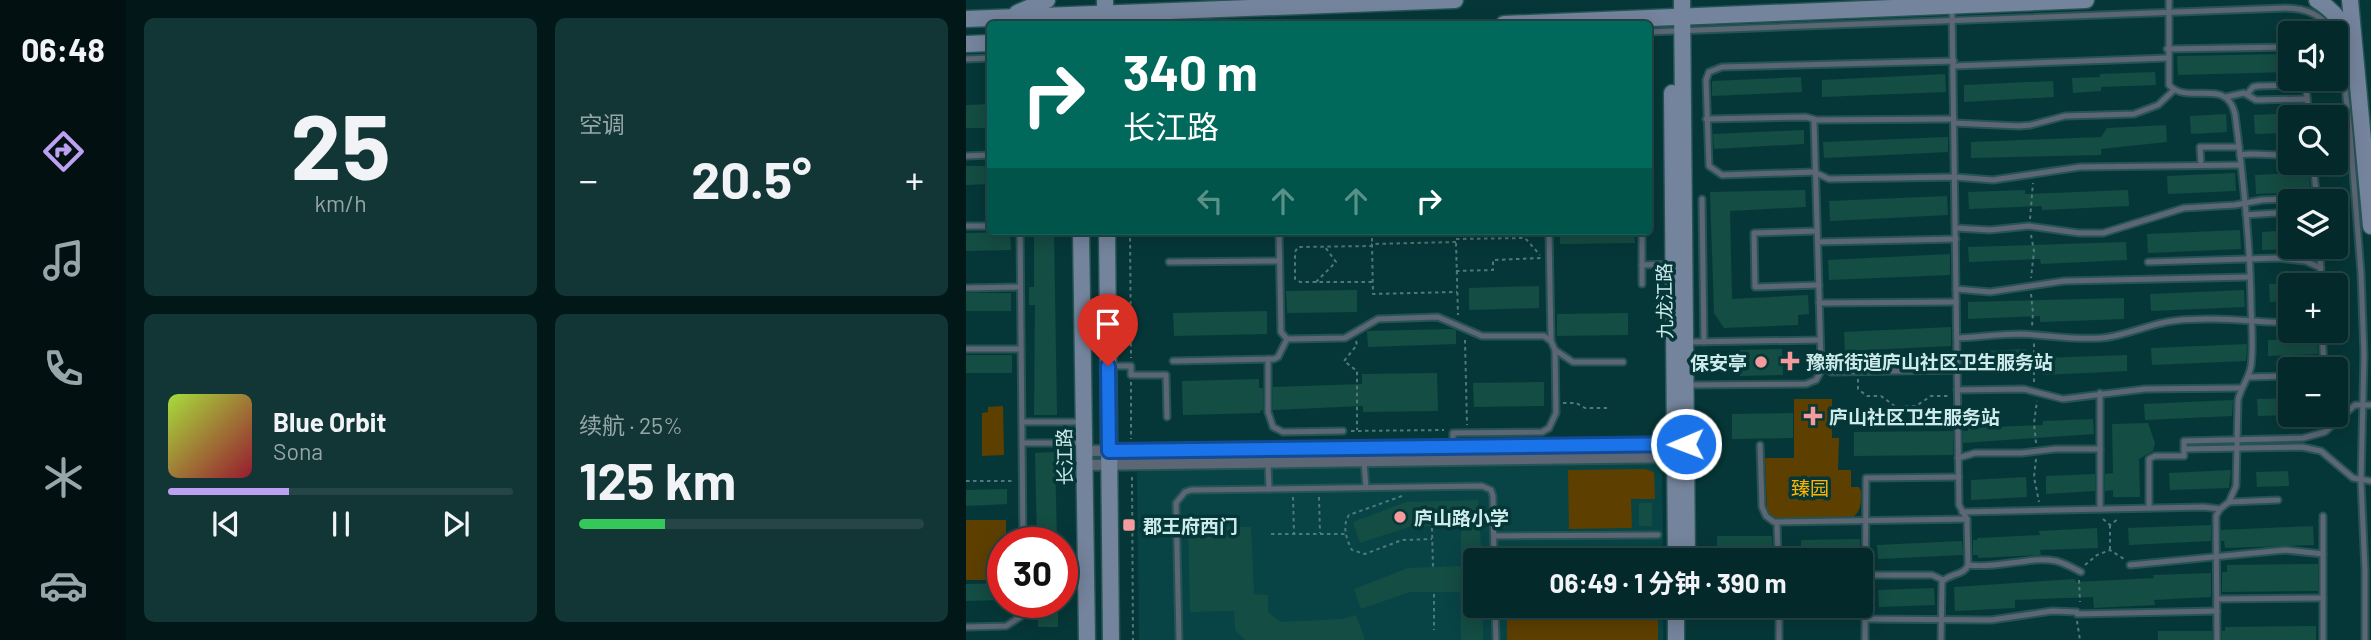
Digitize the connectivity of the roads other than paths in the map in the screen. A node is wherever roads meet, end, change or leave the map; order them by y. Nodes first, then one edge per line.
1 (1047, 0) edge
2 (1168, 0) edge
3 (1430, 0) edge
4 (1455, 0) edge
5 (1671, 0) edge
6 (1682, 0) edge
7 (2086, 0) edge
8 (2168, 0) edge
9 (2317, 0) edge
10 (2350, 0) edge
11 (1333, 2) edge
12 (1219, 6) edge
13 (2168, 12) junction
14 (1078, 13) edge
15 (1105, 13) edge
16 (1952, 14) junction
17 (1005, 18) junction
18 (966, 19) edge
19 (2323, 21) edge
20 (1652, 25) edge
21 (1677, 25) junction
22 (1652, 31) edge
23 (987, 43) edge
24 (966, 44) edge
25 (2278, 47) edge
26 (2167, 49) junction
27 (987, 58) edge
28 (2167, 58) junction
29 (966, 59) edge
30 (2357, 59) junction
31 (1954, 64) junction
32 (2278, 84) edge
33 (2174, 90) junction
34 (2306, 91) edge
35 (2345, 91) edge
36 (2248, 93) junction
37 (2226, 97) junction
38 (2307, 99) junction
39 (2308, 105) edge
40 (1706, 119) junction
41 (1814, 120) junction
42 (1954, 121) junction
43 (2239, 147) junction
44 (2368, 153) edge
45 (987, 155) edge
46 (2240, 155) junction
47 (966, 156) edge
48 (2278, 156) edge
49 (2201, 165) junction
50 (2241, 165) junction
51 (1816, 173) junction
52 (1955, 177) junction
53 (1702, 199) dead end
54 (2278, 200) edge
55 (2245, 203) junction
56 (2278, 213) edge
57 (2246, 215) junction
58 (966, 226) edge
59 (987, 226) edge
60 (2371, 226) edge
61 (1956, 228) junction
62 (1817, 231) junction
63 (1020, 235) edge
64 (1082, 235) edge
65 (1107, 235) edge
66 (1279, 235) edge
67 (1549, 235) edge
68 (1642, 235) edge
69 (1956, 239) junction
70 (1818, 242) junction
71 (2250, 259) junction
72 (2321, 259) edge
73 (1279, 261) junction
74 (1170, 262) dead end
75 (2148, 262) dead end
76 (1679, 264) junction
77 (1642, 265) junction
78 (2321, 268) junction
79 (2321, 273) edge
80 (2250, 276) junction
81 (1642, 284) dead end
82 (1819, 285) junction
83 (1020, 287) junction
84 (966, 288) edge
85 (1956, 289) junction
86 (1956, 302) junction
87 (1819, 303) junction
88 (2252, 322) junction
89 (2278, 323) edge
90 (1957, 338) junction
91 (1287, 339) junction
92 (1820, 340) junction
93 (1551, 341) junction
94 (1680, 342) junction
95 (1704, 342) junction
96 (966, 349) edge
97 (1021, 349) junction
98 (1555, 350) junction
99 (1268, 359) junction
100 (1173, 361) dead end
101 (1623, 362) dead end
102 (1108, 366) junction
103 (1823, 367) junction
104 (1957, 370) junction
105 (2278, 376) edge
106 (2248, 377) junction
107 (1680, 385) junction
108 (2241, 388) junction
109 (1958, 393) junction
110 (2100, 393) junction
111 (2363, 405) junction
112 (2371, 405) edge
113 (1167, 416) dead end
114 (1022, 422) junction
115 (1084, 422) junction
116 (1343, 431) road end
117 (2238, 440) junction
118 (1023, 443) junction
119 (1759, 445) dead end
120 (1453, 447) junction
121 (2236, 448) junction
122 (2100, 449) junction
123 (2184, 449) junction
124 (1681, 450) junction
125 (1085, 453) junction
126 (1109, 457) junction
127 (1958, 458) junction
128 (1454, 459) junction
129 (1364, 461) junction
130 (1268, 462) junction
131 (1959, 477) junction
132 (2361, 481) junction
133 (2371, 481) edge
134 (1366, 487) junction
135 (1269, 489) junction
136 (2278, 500) dead end
137 (2229, 502) junction
138 (2149, 508) junction
139 (2100, 509) junction
140 (2220, 509) junction
141 (1962, 512) junction
142 (2323, 516) dead end
143 (1967, 519) junction
144 (1866, 520) junction
145 (1777, 523) junction
146 (1023, 527) edge
147 (1658, 535) dead end
148 (1494, 536) junction
149 (1494, 548) edge
150 (1677, 548) edge
151 (1686, 548) edge
152 (1778, 548) edge
153 (1867, 548) edge
154 (2323, 554) junction
155 (2217, 557) junction
156 (1968, 565) junction
157 (2130, 565) road end
158 (2081, 572) road end
159 (1873, 575) edge
160 (1943, 580) junction
161 (2323, 598) junction
162 (2217, 599) junction
163 (2217, 611) junction
164 (1018, 618) edge
165 (1495, 618) edge
166 (1676, 618) edge
167 (1687, 618) edge
168 (1779, 618) edge
169 (1867, 620) joint
170 (1941, 621) junction
171 (966, 626) edge
172 (1087, 640) edge
173 (1111, 640) edge
174 (1179, 640) edge
175 (1496, 640) edge
176 (1676, 640) edge
177 (1687, 640) edge
178 (1779, 640) edge
179 (1865, 640) edge
180 (1941, 640) edge
181 (2217, 640) edge
182 (2323, 640) edge
183 (2365, 640) edge

1 - 17 street
2 - 12 street
3 - 4 street
3 - 11 street
5 - 21 street, 九龙江路
6 - 21 street, 九龙江路
7 - 16 street
8 - 13 lane
9 - 30 street
10 - 30 street
11 - 12 street
12 - 15 street
13 - 16 lane
13 - 19 lane
13 - 26 lane
14 - 15 street
14 - 17 street
16 - 21 street
16 - 31 lane
17 - 18 street
20 - 21 street
21 - 22 lane
21 - 76 street, 九龙江路
23 - 24 street
25 - 26 lane
26 - 28 lane
27 - 29 lane
28 - 31 lane
28 - 33 lane
30 - 44 street
31 - 40 lane
31 - 42 lane
32 - 36 lane
33 - 37 lane
33 - 42 lane
34 - 38 lane
35 - 111 lane
36 - 37 lane
36 - 38 lane
37 - 43 lane
38 - 39 lane
40 - 41 lane
40 - 51 lane
41 - 42 lane
41 - 51 lane
42 - 52 lane
43 - 46 lane
43 - 49 lane
44 - 60 street
45 - 47 lane
46 - 48 lane
46 - 50 lane
49 - 50 lane
49 - 52 lane
50 - 55 lane
51 - 52 lane
51 - 62 lane
52 - 61 lane
53 - 95 lane
54 - 55 lane
55 - 57 lane
55 - 61 lane
56 - 57 lane
57 - 71 lane
58 - 59 lane
61 - 69 lane
62 - 70 lane
62 - 82 lane
63 - 83 lane
64 - 115 street, 长江路
65 - 102 street
66 - 73 lane
67 - 93 lane
68 - 77 lane
69 - 70 lane
69 - 85 lane
70 - 82 lane
71 - 75 lane
71 - 78 lane
71 - 80 lane
72 - 78 lane
73 - 74 lane
73 - 91 lane
76 - 77 lane
76 - 94 street, 九龙江路
77 - 81 lane
78 - 79 lane
80 - 85 lane
80 - 88 lane
82 - 87 lane
83 - 84 lane
83 - 97 lane
85 - 86 lane
86 - 87 lane
86 - 90 lane
87 - 92 lane
88 - 89 lane
88 - 90 lane
88 - 106 lane
90 - 104 lane
91 - 93 lane
91 - 99 lane
92 - 95 lane
92 - 103 lane
93 - 98 lane
94 - 95 lane
94 - 107 street, 九龙江路
96 - 97 lane
97 - 114 lane
98 - 101 lane
98 - 120 lane
99 - 100 lane
99 - 116 lane
102 - 113 lane
102 - 126 street
103 - 104 lane
103 - 107 lane
104 - 109 lane
105 - 106 lane
106 - 108 lane
107 - 124 street, 九龙江路
108 - 110 lane
108 - 117 lane
109 - 110 lane
109 - 127 lane
110 - 122 lane
111 - 112 lane
111 - 117 lane
111 - 132 lane
114 - 115 lane
114 - 118 lane
115 - 125 street, 长江路
117 - 121 lane
117 - 123 lane
118 - 125 lane
118 - 146 lane
119 - 145 lane
120 - 124 street
120 - 126 street
120 - 128 lane
121 - 123 lane
121 - 132 lane
121 - 137 lane
122 - 127 lane
122 - 139 lane
123 - 138 lane
124 - 128 street
124 - 150 street, 九龙江路
124 - 151 street, 九龙江路
125 - 126 street
125 - 172 street, 长江路
126 - 130 street
126 - 173 street
127 - 131 lane
128 - 129 street
129 - 130 street
129 - 134 lane
130 - 135 lane
131 - 141 lane
131 - 144 lane
132 - 133 lane
132 - 183 lane
134 - 135 lane
134 - 148 lane
135 - 174 lane
136 - 137 lane
137 - 140 lane
138 - 139 lane
138 - 140 lane
139 - 141 lane
140 - 155 lane
141 - 143 lane
142 - 154 lane
143 - 144 lane
143 - 156 lane
144 - 145 lane
144 - 153 lane
145 - 152 lane
147 - 148 lane
148 - 149 lane
154 - 155 lane
154 - 161 lane
155 - 157 lane
155 - 162 lane
156 - 158 lane
156 - 160 lane
159 - 160 lane
160 - 170 lane
161 - 162 lane
161 - 182 lane
162 - 163 lane
163 - 170 lane
163 - 181 lane
164 - 171 lane
165 - 175 lane
166 - 176 street
167 - 177 street
168 - 178 lane
169 - 170 lane
169 - 179 lane
170 - 180 lane

